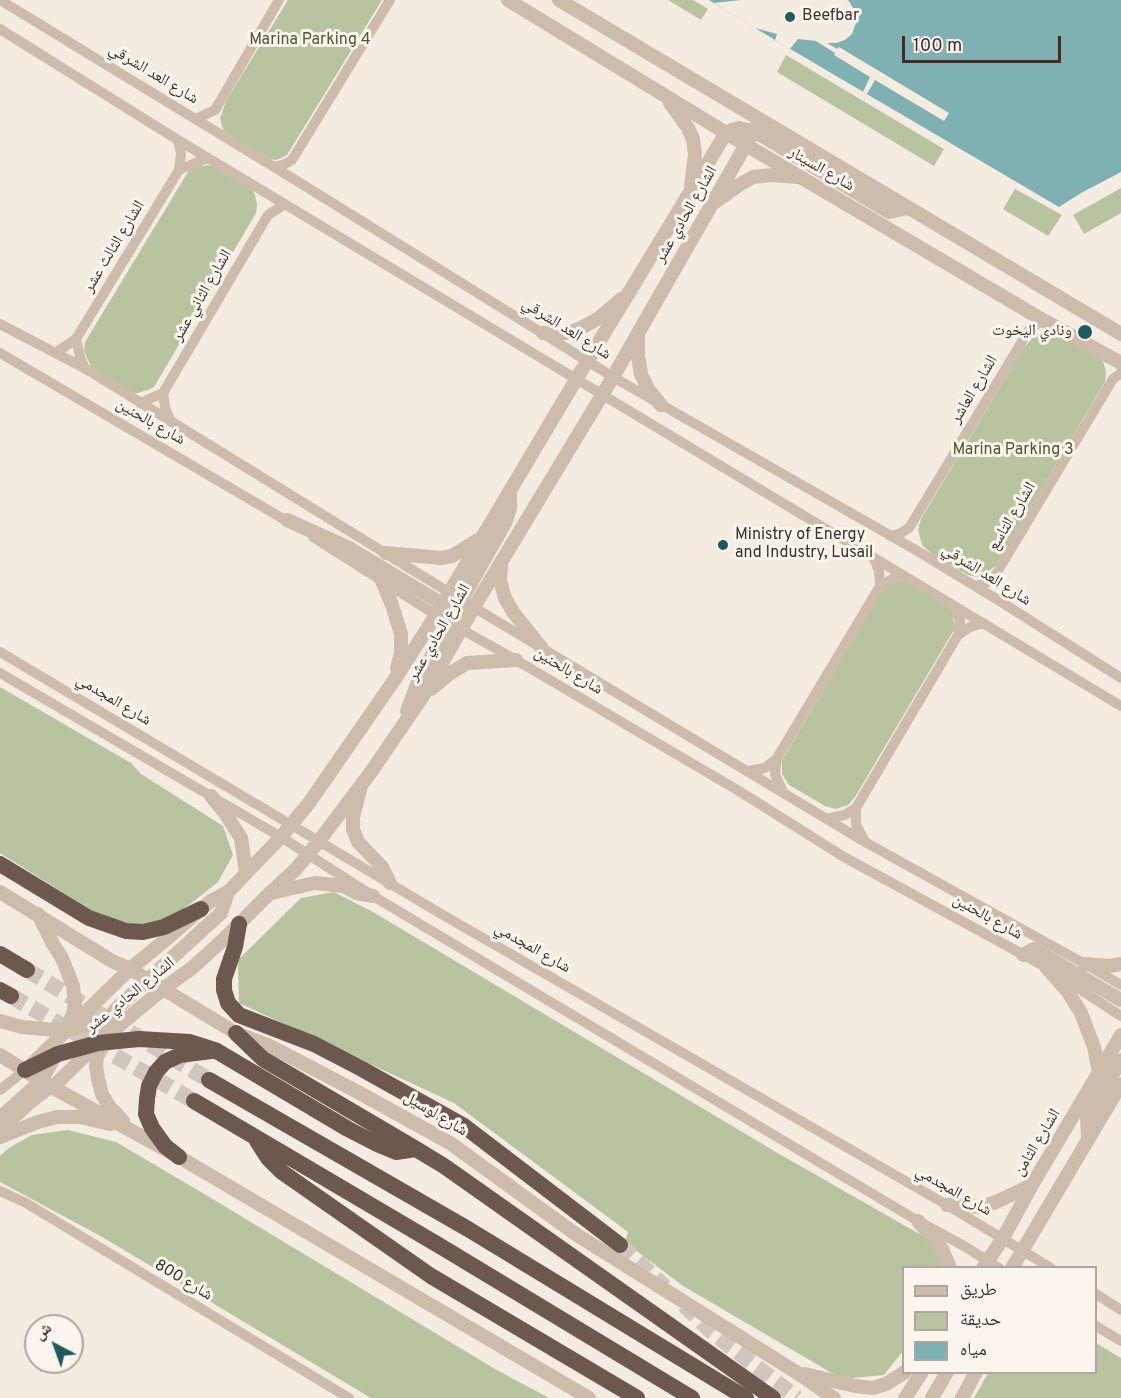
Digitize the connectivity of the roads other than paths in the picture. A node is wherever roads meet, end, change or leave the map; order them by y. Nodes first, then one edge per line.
1 (0, 0) edge
2 (279, 0) edge
3 (390, 0) edge
4 (508, 0) edge
5 (559, 0) edge
6 (0, 29) edge
7 (665, 96) junction
8 (215, 110) junction
9 (196, 119) junction
10 (757, 125) junction
11 (726, 133) junction
12 (220, 134) junction
13 (178, 140) junction
14 (746, 145) junction
15 (207, 158) junction
16 (292, 160) junction
17 (274, 167) junction
18 (179, 170) junction
19 (801, 178) junction
20 (297, 181) junction
21 (691, 190) junction
22 (265, 192) junction
23 (285, 204) junction
24 (711, 205) junction
25 (268, 215) junction
26 (629, 293) junction
27 (1026, 310) junction
28 (1043, 320) junction
29 (0, 324) edge
30 (1029, 330) junction
31 (543, 333) junction
32 (638, 333) junction
33 (1121, 334) edge
34 (76, 339) junction
35 (0, 353) edge
36 (55, 353) junction
37 (1115, 360) edge
38 (588, 362) junction
39 (86, 369) junction
40 (1117, 376) edge
41 (613, 377) junction
42 (577, 378) junction
43 (163, 393) junction
44 (602, 395) junction
45 (140, 403) junction
46 (660, 405) junction
47 (171, 422) junction
48 (509, 492) junction
49 (287, 520) junction
50 (909, 528) junction
51 (890, 536) junction
52 (482, 537) junction
53 (914, 549) junction
54 (386, 553) junction
55 (874, 558) junction
56 (501, 563) junction
57 (906, 577) junction
58 (993, 579) junction
59 (382, 581) junction
60 (880, 586) junction
61 (975, 586) junction
62 (998, 600) junction
63 (954, 606) junction
64 (474, 607) junction
65 (451, 611) junction
66 (984, 623) junction
67 (958, 635) junction
68 (541, 647) junction
69 (0, 652) edge
70 (516, 660) junction
71 (0, 673) edge
72 (1121, 678) edge
73 (395, 679) junction
74 (423, 696) junction
75 (1121, 706) edge
76 (403, 725) junction
77 (777, 758) junction
78 (748, 771) junction
79 (361, 785) junction
80 (783, 792) junction
81 (211, 796) junction
82 (856, 808) junction
83 (826, 819) junction
84 (292, 825) junction
85 (281, 837) junction
86 (320, 841) junction
87 (865, 842) junction
88 (309, 855) junction
89 (0, 864) edge
90 (246, 873) junction
91 (390, 883) junction
92 (0, 892) edge
93 (228, 892) junction
94 (269, 894) junction
95 (373, 896) junction
96 (201, 909) junction
97 (38, 914) junction
98 (239, 924) junction
99 (0, 954) edge
100 (1023, 955) junction
101 (1085, 963) junction
102 (1121, 964) edge
103 (1046, 967) junction
104 (130, 969) junction
105 (27, 970) tunnel mouth
106 (147, 980) junction
107 (1121, 985) edge
108 (163, 989) junction
109 (1121, 1000) edge
110 (1121, 1016) edge
111 (0, 1021) edge
112 (105, 1022) junction
113 (65, 1031) junction
114 (236, 1033) junction
115 (1121, 1035) edge
116 (98, 1043) junction
117 (215, 1050) junction
118 (58, 1054) junction
119 (0, 1055) edge
120 (1121, 1060) edge
121 (25, 1070) junction
122 (1099, 1073) junction
123 (209, 1080) tunnel mouth
124 (47, 1084) junction
125 (1121, 1084) edge
126 (0, 1090) edge
127 (194, 1101) tunnel mouth
128 (0, 1118) edge
129 (133, 1131) junction
130 (0, 1132) edge
131 (0, 1137) edge
132 (255, 1137) junction
133 (1088, 1141) junction
134 (416, 1149) junction
135 (179, 1157) junction
136 (1032, 1185) junction
137 (0, 1191) edge
138 (947, 1205) junction
139 (918, 1221) junction
140 (1003, 1238) junction
141 (620, 1245) tunnel mouth
142 (1023, 1250) junction
143 (989, 1265) edge
144 (949, 1266) edge
145 (1013, 1266) edge
146 (1048, 1266) edge
147 (1097, 1295) edge
148 (1121, 1310) edge
149 (1097, 1327) edge
150 (1121, 1341) edge
151 (796, 1372) junction
152 (902, 1374) edge
153 (921, 1374) edge
154 (946, 1374) edge
155 (947, 1374) edge
156 (975, 1374) edge
157 (349, 1398) edge
158 (589, 1398) edge
159 (637, 1398) edge
160 (692, 1398) edge
161 (746, 1398) edge
162 (772, 1398) edge
163 (834, 1398) edge
164 (905, 1398) edge
165 (932, 1398) edge
166 (942, 1398) edge
167 (962, 1398) edge

1 - 9 street, شارع العد الشرقي
2 - 8 street
3 - 16 street
4 - 7 street, شارع السينار
5 - 10 street
6 - 13 street
7 - 11 street, شارع السينار
7 - 21 street
8 - 9 street
8 - 12 street
9 - 12 street, شارع العد الشرقي
10 - 11 street
10 - 14 street, الشارع الحادي عشر
10 - 33 street
11 - 14 street, شارع السينار
11 - 21 street, الشارع الحادي عشر
12 - 17 street, شارع العد الشرقي
13 - 15 street
13 - 18 street
14 - 19 street, شارع السينار
14 - 24 street, الشارع الحادي عشر
15 - 18 street
15 - 22 street
16 - 17 street
16 - 20 street
17 - 20 street, شارع العد الشرقي
18 - 34 street, الشارع الثالث عشر
19 - 24 street
19 - 27 street, شارع السينار
20 - 31 street, شارع العد الشرقي
21 - 26 street, الشارع الحادي عشر
22 - 23 street
22 - 25 street
23 - 25 street, الشارع الثاني عشر
23 - 42 street
24 - 32 street, الشارع الحادي عشر
25 - 43 street, الشارع الثاني عشر
26 - 31 street
26 - 38 street, الشارع الحادي عشر
27 - 28 street, شارع السينار
27 - 30 street
28 - 30 street, الشارع العاشر
28 - 37 street, شارع السينار
29 - 36 street, شارع بالحنين
30 - 50 street, الشارع العاشر
31 - 38 street, شارع العد الشرقي
32 - 41 street, الشارع الحادي عشر
32 - 46 street
34 - 36 street, الشارع الثالث عشر
34 - 39 street
35 - 49 street, شارع بالحنين
36 - 39 street, شارع بالحنين
37 - 40 street, الشارع التاسع
38 - 41 street, شارع العد الشرقي
38 - 42 street, الشارع الحادي عشر
39 - 45 street, شارع بالحنين
40 - 58 street, الشارع التاسع
41 - 44 street, الشارع الحادي عشر
41 - 46 street, شارع العد الشرقي
42 - 44 street
42 - 48 street, الشارع الحادي عشر
43 - 45 street
43 - 47 street
44 - 55 street
44 - 56 street, الشارع الحادي عشر
45 - 47 street, شارع بالحنين
46 - 51 street, شارع العد الشرقي
47 - 54 street, شارع بالحنين
48 - 52 street, الشارع الحادي عشر
48 - 65 street
49 - 59 street, شارع بالحنين
49 - 65 street
50 - 51 street
50 - 53 street
51 - 53 street, شارع العد الشرقي
52 - 54 street
52 - 65 street, الشارع الحادي عشر
53 - 61 street, شارع العد الشرقي
54 - 65 street, شارع بالحنين
55 - 57 street
55 - 60 street
56 - 64 street, الشارع الحادي عشر
56 - 68 street
57 - 60 street
57 - 63 street
58 - 61 street
58 - 62 street
59 - 65 street, شارع بالحنين
59 - 73 street
60 - 77 street
61 - 62 street, شارع العد الشرقي
62 - 72 street, شارع العد الشرقي
63 - 66 street
63 - 67 street
64 - 65 street, الشارع الحادي عشر
64 - 65 street, شارع بالحنين
64 - 68 street, شارع بالحنين
65 - 70 street, شارع بالحنين
65 - 73 street, الشارع الحادي عشر
65 - 74 street, الشارع الحادي عشر
65 - 76 street
66 - 67 street
66 - 75 street
67 - 82 street
68 - 78 street, شارع بالحنين
69 - 84 street, شارع المجدمي
70 - 74 street
70 - 100 street, شارع بالحنين
71 - 81 street, شارع المجدمي
73 - 84 street, الشارع الحادي عشر
74 - 76 street, الشارع الحادي عشر
76 - 79 street, الشارع الحادي عشر
77 - 78 street
77 - 80 street
78 - 80 street, شارع بالحنين
79 - 86 street, الشارع الحادي عشر
79 - 91 street
80 - 83 street, شارع بالحنين
81 - 85 street, شارع المجدمي
81 - 90 street
82 - 83 street
82 - 87 street
83 - 87 street, شارع بالحنين
84 - 85 street, الشارع الحادي عشر
84 - 86 street, شارع المجدمي
85 - 88 street, شارع المجدمي
85 - 90 street, الشارع الحادي عشر
86 - 88 street, الشارع الحادي عشر
86 - 91 street, شارع المجدمي
87 - 101 street, شارع بالحنين
88 - 94 street, الشارع الحادي عشر
88 - 95 street, شارع المجدمي
89 - 96 highway
90 - 93 street, الشارع الحادي عشر
91 - 138 street, شارع المجدمي
92 - 97 street, شارع لوسيل
93 - 96 street, الشارع الحادي عشر
93 - 106 street
94 - 95 street
94 - 98 street, الشارع الحادي عشر
95 - 139 street, شارع المجدمي
96 - 104 street, الشارع الحادي عشر
97 - 104 street, شارع لوسيل
97 - 113 street
98 - 108 street, الشارع الحادي عشر
98 - 141 highway
99 - 105 highway
100 - 103 street, شارع بالحنين
100 - 109 street
101 - 102 street
101 - 107 street, شارع بالحنين
103 - 110 street, شارع بالحنين
103 - 122 street
104 - 106 street, شارع لوسيل
104 - 113 street, الشارع الحادي عشر
106 - 108 street, شارع لوسيل
106 - 112 street
108 - 112 street
108 - 114 street, شارع لوسيل
108 - 116 street, الشارع الحادي عشر
111 - 113 street
112 - 113 street
112 - 116 street
113 - 118 street
113 - 121 street, الشارع الحادي عشر
114 - 134 highway
114 - 151 street, شارع لوسيل
115 - 122 street, الشارع الثامن
116 - 117 highway
116 - 118 highway
116 - 124 street, الشارع الحادي عشر
116 - 129 street
117 - 134 highway
117 - 135 highway
118 - 121 highway
118 - 124 street
119 - 121 street
120 - 133 street
121 - 124 street
121 - 126 street
122 - 136 street, الشارع الثامن
123 - 161 highway
124 - 128 street
124 - 129 street
124 - 130 street
125 - 133 street
127 - 132 highway
129 - 131 street
129 - 135 street
132 - 159 highway
132 - 160 highway
133 - 142 street
134 - 162 highway
135 - 158 street
136 - 138 street
136 - 140 street, الشارع الثامن
137 - 157 street, شارع 800
138 - 140 street, شارع المجدمي
139 - 143 street, شارع المجدمي
139 - 144 street
140 - 142 street, شارع المجدمي
140 - 143 street, الشارع الثامن
142 - 145 street
142 - 146 street, شارع المجدمي
147 - 148 street
149 - 150 street
151 - 152 street
151 - 163 street, شارع لوسيل
153 - 164 street
154 - 165 street
155 - 166 street
156 - 167 street

